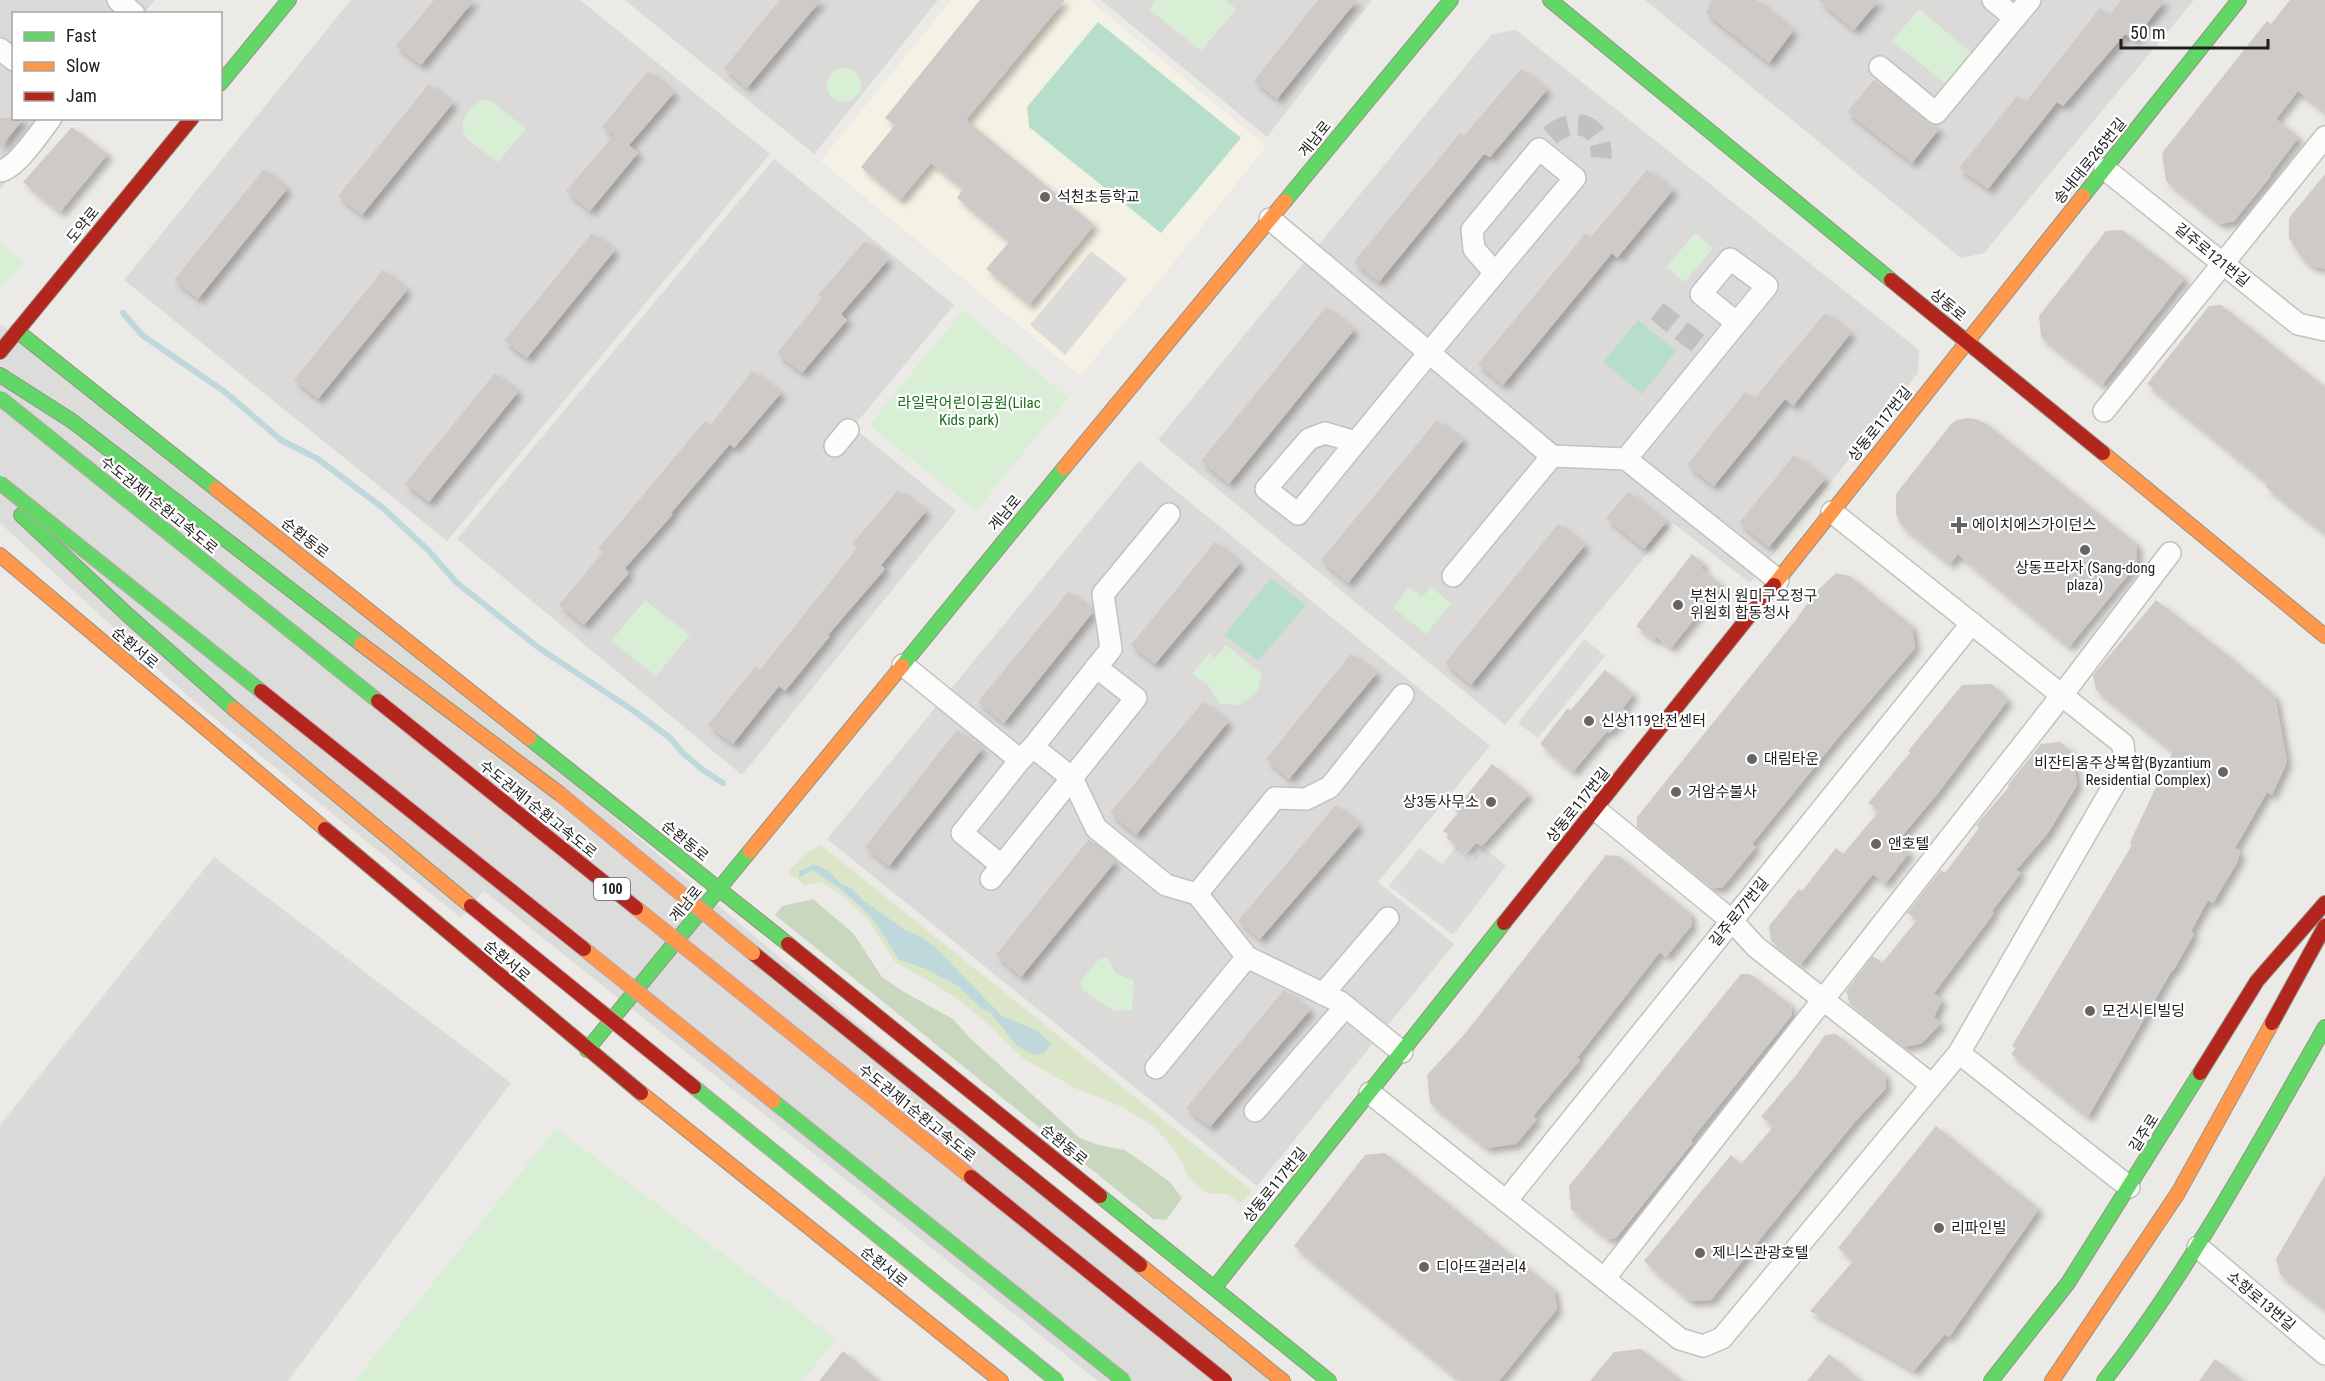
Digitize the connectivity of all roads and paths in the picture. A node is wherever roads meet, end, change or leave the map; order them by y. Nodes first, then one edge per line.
1 (117, 0) edge
2 (149, 0) edge
3 (289, 0) edge
4 (1452, 0) edge
5 (1550, 0) edge
6 (1993, 0) edge
7 (2030, 0) edge
8 (2239, 0) edge
9 (133, 12) edge
10 (138, 12) edge
11 (2015, 18) junction
12 (0, 49) edge
13 (12, 58) edge
14 (1880, 67) dead end
15 (222, 82) edge
16 (49, 120) edge
17 (190, 120) edge
18 (2325, 137) edge
19 (2105, 169) junction
20 (0, 171) edge
21 (1270, 219) junction
22 (2223, 264) junction
23 (1495, 273) junction
24 (1737, 322) dead end
25 (2325, 330) edge
26 (17, 331) junction
27 (1967, 342) junction
28 (0, 352) edge
29 (1428, 352) junction
30 (0, 375) edge
31 (0, 398) edge
32 (2104, 411) dead end
33 (1356, 442) dead end
34 (1552, 456) junction
35 (1626, 459) junction
36 (0, 483) edge
37 (0, 495) edge
38 (1832, 512) junction
39 (1169, 514) dead end
40 (2170, 553) dead end
41 (0, 555) edge
42 (1453, 576) dead end
43 (1778, 580) junction
44 (1972, 623) junction
45 (2325, 636) edge
46 (903, 664) junction
47 (1096, 667) junction
48 (1403, 695) dead end
49 (2062, 695) junction
50 (1026, 754) junction
51 (1072, 778) junction
52 (1595, 809) junction
53 (719, 889) junction
54 (1197, 894) junction
55 (2325, 903) edge
56 (1388, 918) dead end
57 (1732, 921) junction
58 (2325, 927) edge
59 (1247, 957) junction
60 (1323, 994) junction
61 (1823, 1000) junction
62 (1345, 1006) junction
63 (2325, 1026) edge
64 (587, 1050) junction
65 (1402, 1052) junction
66 (1959, 1053) junction
67 (1156, 1068) dead end
68 (1932, 1085) junction
69 (1370, 1093) junction
70 (1256, 1111) dead end
71 (2130, 1187) junction
72 (1506, 1201) junction
73 (2198, 1247) junction
74 (1604, 1279) junction
75 (1215, 1287) junction
76 (2325, 1354) edge
77 (1001, 1381) edge
78 (1057, 1381) edge
79 (1124, 1381) edge
80 (1225, 1381) edge
81 (1283, 1381) edge
82 (1329, 1381) edge
83 (1991, 1381) edge
84 (2052, 1381) edge
85 (2104, 1381) edge

1 - 9 street
2 - 10 street
3 - 15 main road
4 - 21 main road, 계남로
5 - 27 main road, 상동로
6 - 11 street
7 - 11 street
8 - 19 main road, 송내대로265번길
11 - 14 street
12 - 13 street
16 - 20 street
17 - 26 main road, 도약로
18 - 22 street
19 - 22 street, 길주로121번길
19 - 27 main road, 송내대로265번길
21 - 29 street
21 - 46 main road, 계남로
22 - 25 street, 길주로121번길
22 - 32 street
23 - 23 street
23 - 29 street
24 - 35 street
26 - 28 main road, 도약로
26 - 53 main road, 순환동로
27 - 38 main road, 상동로117번길
27 - 45 main road, 상동로
29 - 33 street
29 - 34 street
30 - 81 main road, bridge
31 - 80 main road, 수도권제1순환고속도로 / 100, bridge
34 - 35 street
34 - 42 street
35 - 43 street
36 - 79 main road, bridge
37 - 78 main road, bridge
38 - 43 main road, 상동로117번길
38 - 44 street
39 - 47 street
40 - 49 street
41 - 64 main road, 순환서로
43 - 52 main road, 상동로117번길
44 - 49 street
44 - 57 street, 길주로77번길
46 - 50 street
46 - 53 main road, 계남로
47 - 50 street
47 - 51 street
48 - 54 street
49 - 61 street
49 - 66 street
50 - 51 street
50 - 51 street
51 - 54 street
52 - 57 street
52 - 65 main road, 상동로117번길
53 - 64 main road, 계남로
53 - 75 main road, 순환동로
54 - 59 street
55 - 71 main road, 길주로
56 - 60 street
57 - 61 street
57 - 72 street, 길주로77번길
58 - 84 main road
59 - 60 street
59 - 67 street
60 - 62 street
61 - 68 street
61 - 74 street
62 - 65 street
62 - 70 street
63 - 73 main road
64 - 77 main road, 순환서로
65 - 69 main road, 상동로117번길
66 - 68 street
66 - 71 street
68 - 74 street
69 - 72 street
69 - 75 main road, 상동로117번길
71 - 83 main road, 길주로
72 - 74 street
73 - 76 street, 소향로13번길
73 - 85 main road
75 - 82 main road, 순환동로

